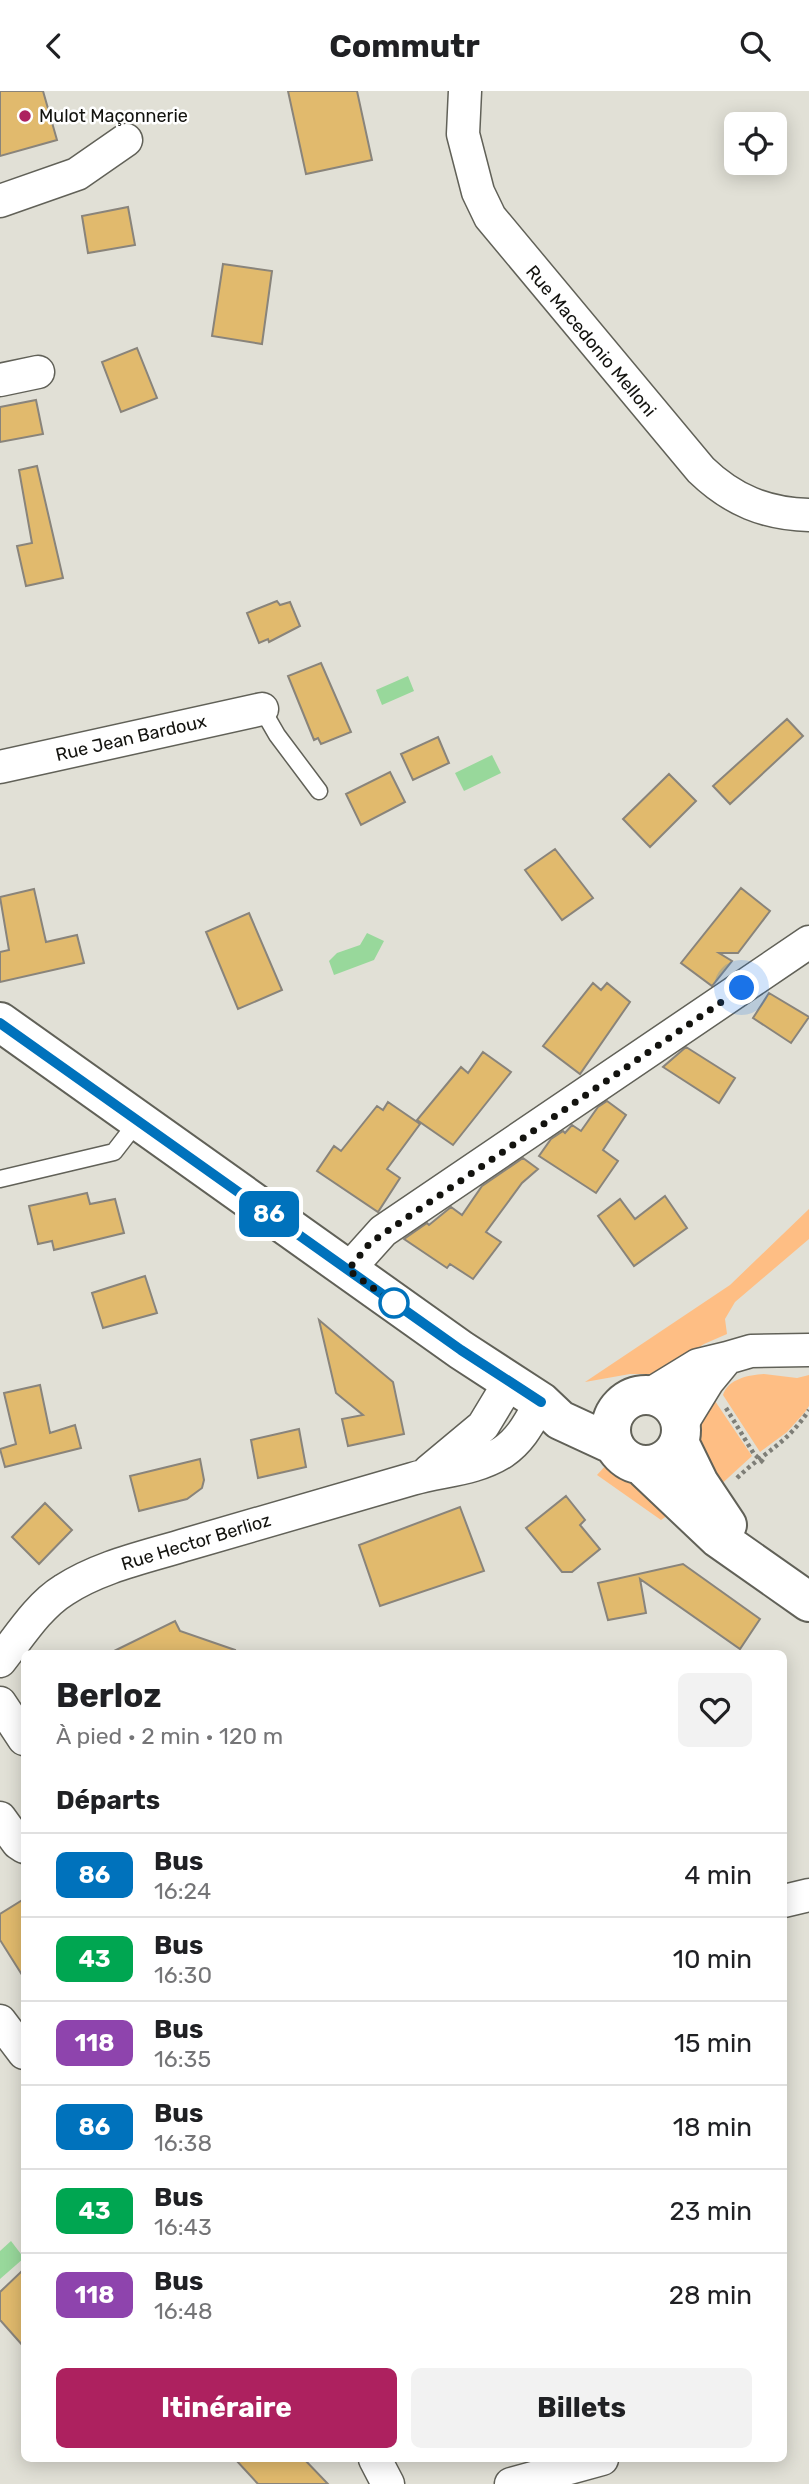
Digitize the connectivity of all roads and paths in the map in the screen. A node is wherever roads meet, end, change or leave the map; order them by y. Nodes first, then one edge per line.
1 (465, 91) edge
2 (127, 140) dead end
3 (0, 201) edge
4 (38, 372) dead end
5 (0, 380) edge
6 (809, 515) edge
7 (262, 709) joint
8 (0, 767) edge
9 (319, 791) dead end
10 (809, 942) edge
11 (0, 1023) edge
12 (138, 1121) junction
13 (0, 1179) edge
14 (348, 1270) junction
15 (809, 1350) edge
16 (727, 1358) junction
17 (525, 1392) junction
18 (637, 1399) junction
19 (722, 1403) dead end
20 (809, 1410) edge
21 (680, 1434) junction
22 (627, 1455) junction
23 (758, 1458) junction
24 (765, 1464) dead end
25 (732, 1482) dead end
26 (751, 1559) junction
27 (809, 1602) edge
28 (0, 1661) edge
29 (0, 1703) edge
30 (21, 1734) edge
31 (0, 1818) edge
32 (21, 1845) edge
33 (809, 1895) edge
34 (787, 1900) edge
35 (0, 2021) edge
36 (21, 2049) edge
37 (377, 2462) edge
38 (591, 2462) edge
39 (388, 2484) edge
40 (511, 2484) edge

1 - 6 street, Rue Macedonio Melloni
2 - 3 street
4 - 5 street
7 - 8 street, Rue Jean Bardoux
7 - 9 lane
10 - 14 street
11 - 12 main road
12 - 13 lane
12 - 14 main road
14 - 17 main road
15 - 16 street
16 - 18 street
16 - 21 street
17 - 18 main road
17 - 22 main road
17 - 28 street, Rue Hector Berlioz
18 - 21 main road
18 - 22 main road
19 - 23 path
20 - 23 path
21 - 22 main road
21 - 26 main road
22 - 26 main road
23 - 24 path
23 - 25 path
26 - 27 main road
29 - 30 street
31 - 32 street
33 - 34 street
35 - 36 street
37 - 39 street
38 - 40 street

